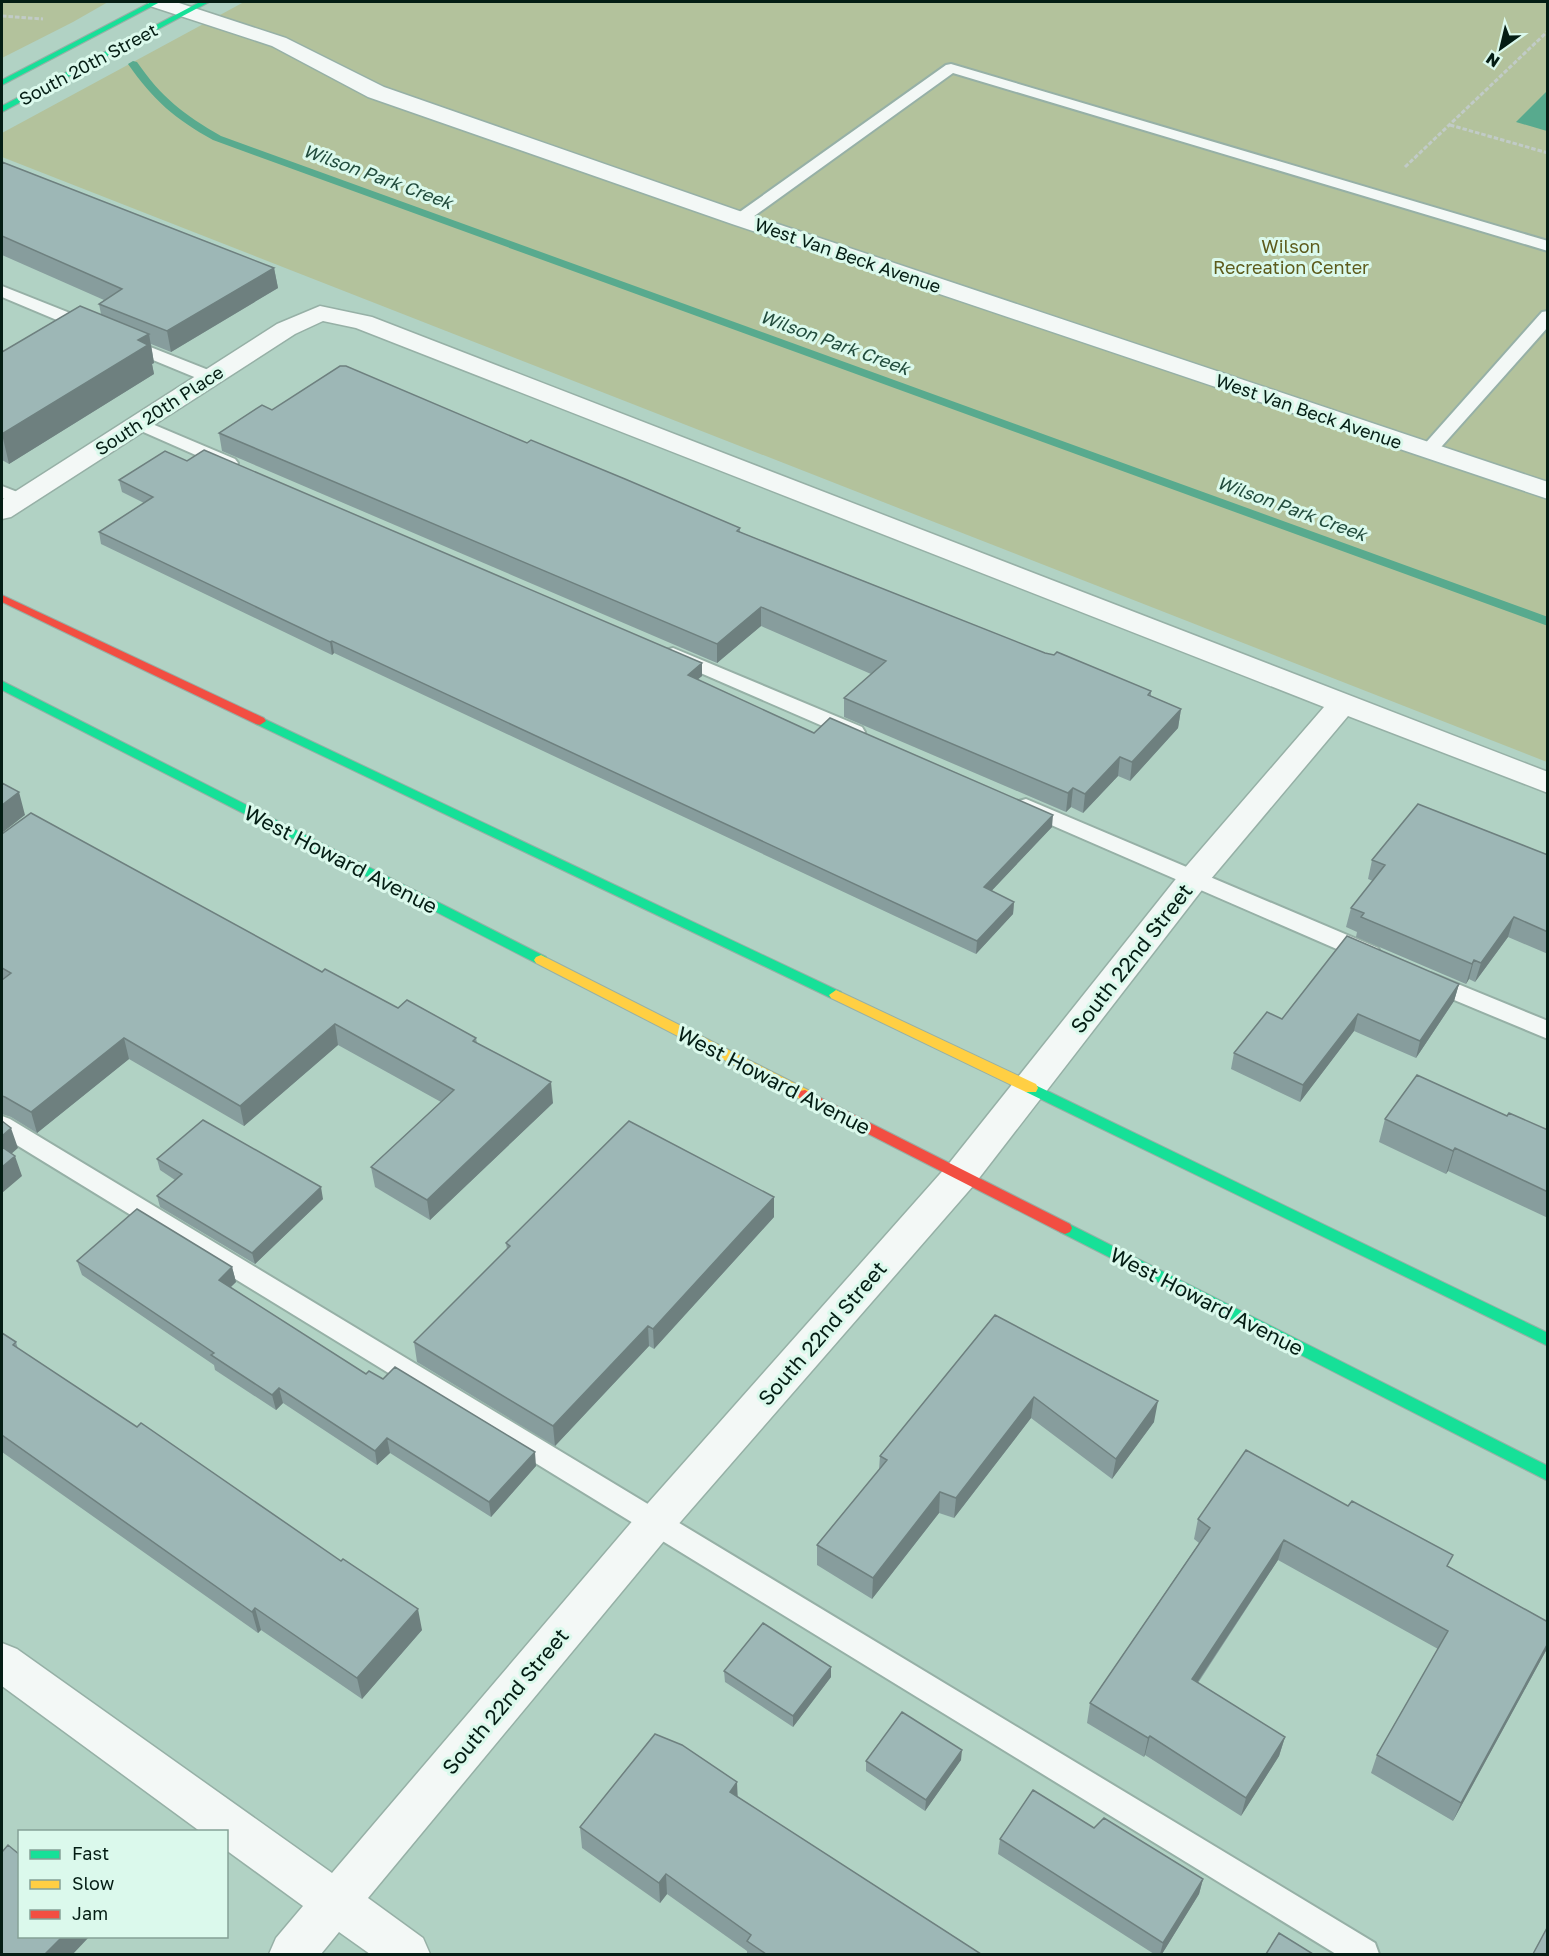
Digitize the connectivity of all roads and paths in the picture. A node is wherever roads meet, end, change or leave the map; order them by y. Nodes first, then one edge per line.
1 (157, 2) edge
2 (196, 6) edge
3 (2, 16) edge
4 (50, 20) dead end
5 (1548, 31) edge
6 (6, 80) edge
7 (2, 109) edge
8 (1450, 125) junction
9 (1548, 153) edge
10 (1405, 168) dead end
11 (740, 219) junction
12 (1548, 246) edge
13 (2, 291) edge
14 (1548, 316) edge
15 (210, 377) junction
16 (138, 423) junction
17 (1428, 451) junction
18 (248, 471) edge
19 (1548, 491) edge
20 (7, 501) edge
21 (2, 598) edge
22 (655, 646) edge
23 (2, 685) edge
24 (1342, 704) junction
25 (875, 741) edge
26 (1548, 783) edge
27 (1007, 798) edge
28 (1194, 878) junction
29 (1386, 961) edge
30 (1418, 975) edge
31 (1548, 1031) edge
32 (1029, 1087) junction
33 (2, 1125) edge
34 (960, 1176) junction
35 (1548, 1340) edge
36 (1548, 1474) edge
37 (655, 1523) junction
38 (2, 1662) edge
39 (336, 1904) junction
40 (292, 1954) edge
41 (407, 1954) edge
42 (1364, 1954) edge

1 - 2 street, West Van Beck Avenue
1 - 6 main road, South 20th Street
2 - 7 main road, South 20th Street
2 - 11 street, West Van Beck Avenue
3 - 4 path
5 - 8 path
8 - 9 path
8 - 10 path
11 - 12 lane
11 - 17 street, West Van Beck Avenue
13 - 15 lane
14 - 17 lane
15 - 16 street, South 20th Place
15 - 24 street, South 20th Place
16 - 18 lane
16 - 20 street, South 20th Place
17 - 19 street, West Van Beck Avenue
21 - 32 main road
22 - 25 lane
23 - 34 main road, West Howard Avenue
24 - 26 street
24 - 28 street, South 22nd Street
27 - 28 lane
28 - 29 lane
28 - 32 street, South 22nd Street
30 - 31 lane
32 - 34 street, South 22nd Street
32 - 35 main road
33 - 37 lane
34 - 36 main road, West Howard Avenue
34 - 37 street, South 22nd Street
37 - 39 street, South 22nd Street
37 - 42 lane
38 - 39 street
39 - 40 street, South 22nd Street
39 - 41 street

